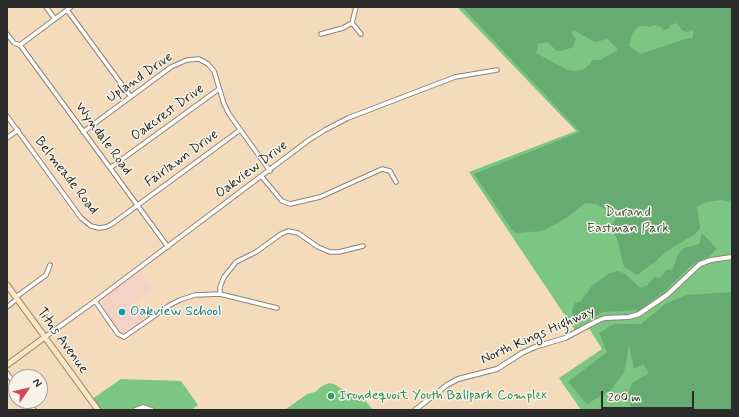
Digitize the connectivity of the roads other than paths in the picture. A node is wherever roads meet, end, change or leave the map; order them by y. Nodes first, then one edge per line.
1 (46, 7) edge
2 (356, 7) edge
3 (69, 8) edge
4 (55, 19) junction
5 (352, 23) junction
6 (7, 34) edge
7 (321, 34) dead end
8 (361, 34) dead end
9 (20, 44) junction
10 (497, 70) dead end
11 (219, 90) junction
12 (131, 97) junction
13 (7, 116) edge
14 (18, 130) junction
15 (240, 130) junction
16 (84, 132) junction
17 (7, 138) edge
18 (110, 168) junction
19 (270, 170) junction
20 (262, 177) junction
21 (396, 182) dead end
22 (137, 205) junction
23 (363, 246) dead end
24 (168, 247) junction
25 (732, 257) edge
26 (50, 265) dead end
27 (7, 285) edge
28 (220, 294) junction
29 (17, 298) junction
30 (95, 301) junction
31 (7, 307) edge
32 (277, 308) dead end
33 (45, 337) junction
34 (7, 365) edge
35 (98, 410) edge
36 (135, 410) edge
37 (152, 410) edge
38 (416, 410) edge

1 - 4 street
2 - 5 street
3 - 4 street
3 - 12 street
4 - 9 street
5 - 7 street
5 - 8 street
6 - 9 street
9 - 16 street, Wyndale Road
10 - 19 street, Oakview Drive
11 - 12 street, Upland Drive
11 - 15 street, Upland Drive
11 - 18 street, Oakcrest Drive
12 - 16 street, Upland Drive
13 - 14 street, Belmeade Road
14 - 17 street
14 - 22 street, Belmeade Road
15 - 19 street, Upland Drive
15 - 22 street, Fairlawn Drive
16 - 18 street, Wyndale Road
18 - 22 street, Wyndale Road
19 - 20 street, Oakview Drive
20 - 21 street
20 - 24 street, Oakview Drive
22 - 24 street, Wyndale Road
23 - 28 street
24 - 30 street, Oakview Drive
25 - 38 street, North Kings Highway
26 - 29 street
27 - 29 main road, Titus Avenue
28 - 30 street
28 - 32 street
29 - 31 street
29 - 33 main road, Titus Avenue
30 - 33 street, Oakview Drive
33 - 34 main road
33 - 35 main road, Titus Avenue
36 - 37 street

